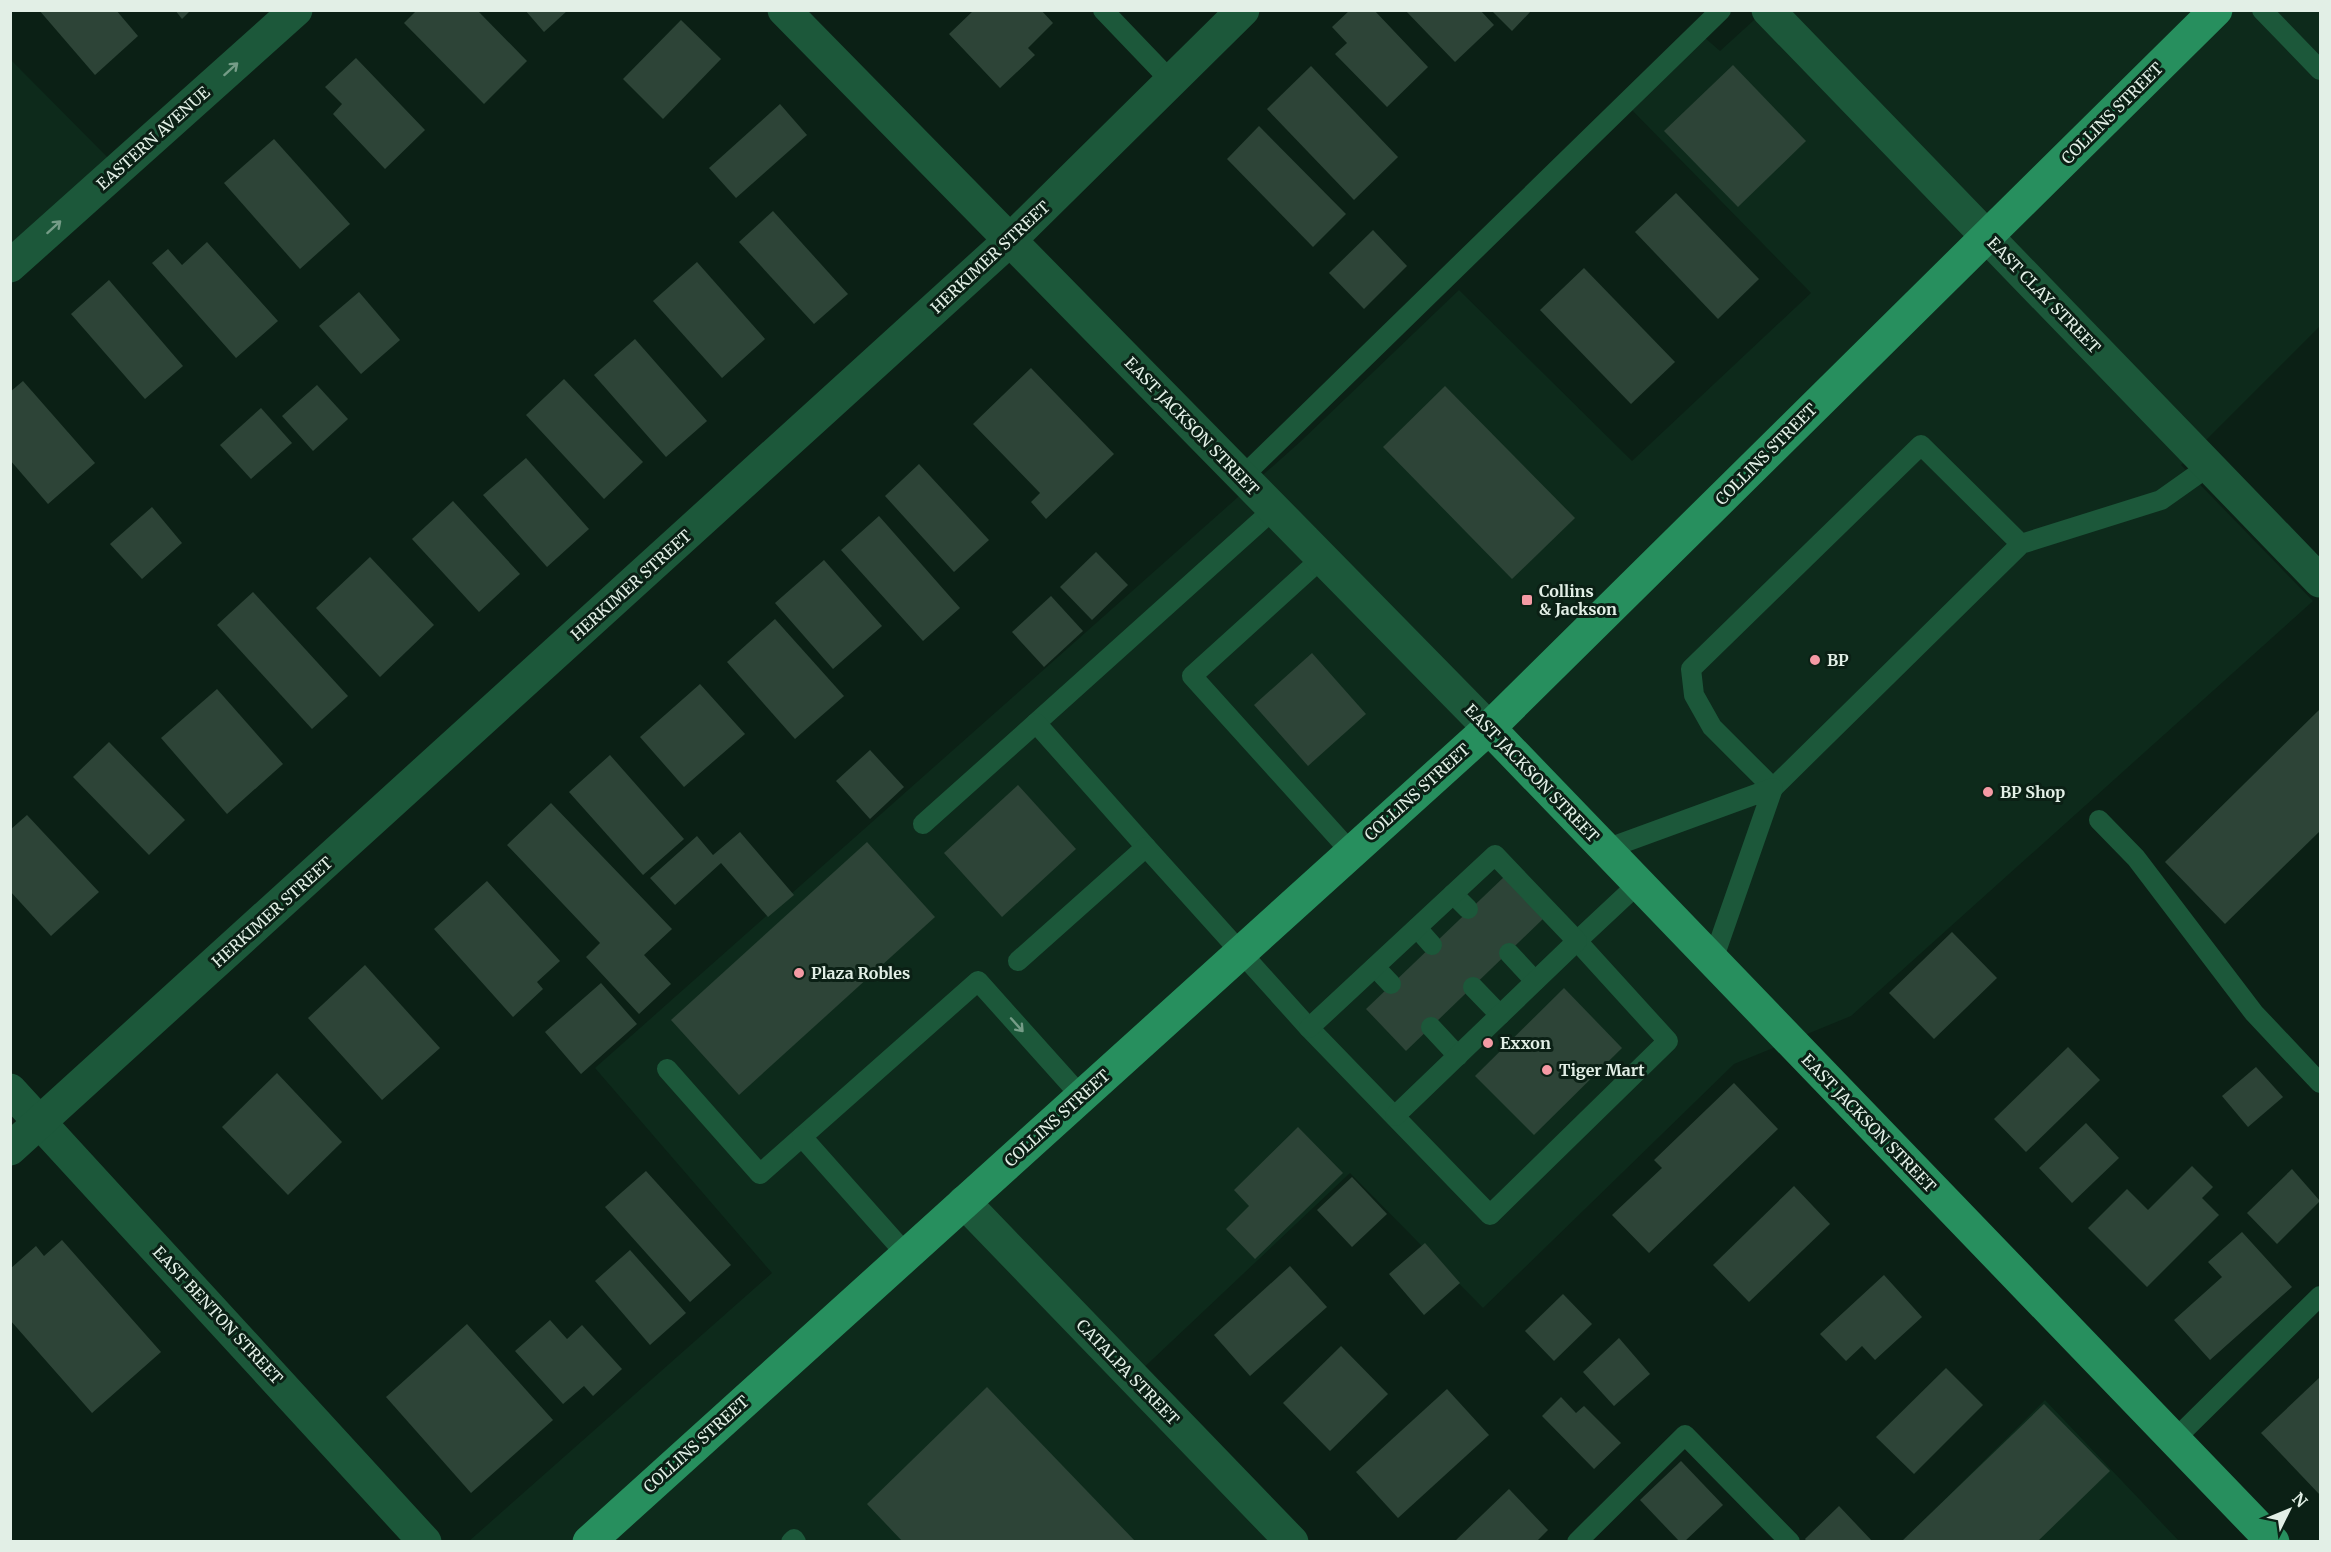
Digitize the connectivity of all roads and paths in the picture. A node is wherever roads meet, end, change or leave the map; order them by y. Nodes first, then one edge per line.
1 (296, 10) edge
2 (784, 10) edge
3 (1103, 10) edge
4 (1243, 10) edge
5 (1721, 10) edge
6 (1768, 10) edge
7 (2216, 10) edge
8 (2262, 10) edge
9 (2320, 70) edge
10 (1171, 81) junction
11 (1987, 236) junction
12 (1010, 240) junction
13 (10, 266) edge
14 (2209, 466) junction
15 (1242, 477) junction
16 (1274, 509) junction
17 (2021, 544) junction
18 (1322, 558) junction
19 (2320, 581) edge
20 (1036, 723) junction
21 (1489, 728) junction
22 (1773, 788) junction
23 (2099, 819) dead end
24 (923, 824) dead end
25 (1146, 847) junction
26 (1606, 849) junction
27 (1351, 852) junction
28 (1639, 883) junction
29 (1454, 894) junction
30 (1468, 909) dead end
31 (1417, 928) junction
32 (1577, 941) junction
33 (1432, 945) dead end
34 (1240, 952) junction
35 (1509, 953) dead end
36 (1713, 960) junction
37 (1018, 961) dead end
38 (1375, 967) junction
39 (1535, 981) junction
40 (1391, 984) dead end
41 (1473, 987) dead end
42 (1500, 1015) junction
43 (1431, 1027) dead end
44 (1309, 1028) junction
45 (1458, 1056) junction
46 (668, 1069) dead end
47 (2320, 1083) edge
48 (10, 1090) edge
49 (1081, 1096) junction
50 (1395, 1116) junction
51 (41, 1122) junction
52 (802, 1137) junction
53 (10, 1149) edge
54 (964, 1202) junction
55 (906, 1254) junction
56 (2320, 1296) edge
57 (2175, 1439) junction
58 (599, 1538) edge
59 (425, 1542) edge
60 (791, 1542) edge
61 (796, 1542) edge
62 (1292, 1542) edge
63 (1576, 1542) edge
64 (1790, 1542) edge
65 (2273, 1542) edge

13 -> 1 street, EASTERN AVENUE
2 - 12 street, EAST JACKSON STREET
3 - 10 lane
4 - 10 street, HERKIMER STREET
5 - 15 lane
6 - 11 street, EAST CLAY STREET
7 - 11 main road, COLLINS STREET
8 - 9 lane
10 - 12 street, HERKIMER STREET
11 - 14 street, EAST CLAY STREET
11 - 21 main road, COLLINS STREET
12 - 15 street, EAST JACKSON STREET
12 - 51 street, HERKIMER STREET
14 - 17 lane
14 - 19 street, EAST CLAY STREET
15 - 16 street, EAST JACKSON STREET
16 - 18 street, EAST JACKSON STREET
16 - 20 lane
17 - 22 lane
17 - 22 lane
18 - 21 street, EAST JACKSON STREET
18 - 27 lane
20 - 24 lane
20 - 25 lane
21 - 26 main road, EAST JACKSON STREET
21 - 27 main road, COLLINS STREET
22 - 26 lane
22 - 36 lane
23 - 47 lane
25 - 34 lane
25 - 37 lane
26 - 28 main road, EAST JACKSON STREET
27 - 34 main road, COLLINS STREET
28 - 32 lane
28 - 36 main road, EAST JACKSON STREET
29 - 30 lane
29 - 31 lane
29 - 32 lane
31 - 33 lane
31 - 38 lane
32 - 39 lane
32 - 50 lane
34 - 44 lane
34 - 49 main road, COLLINS STREET
35 - 39 lane
36 - 57 main road, EAST JACKSON STREET
38 - 40 lane
38 - 44 lane
39 - 42 lane
41 - 42 lane
42 - 45 lane
43 - 45 lane
44 - 50 lane
45 - 50 lane
46 - 52 lane
48 - 51 street, EAST BENTON STREET
52 -> 49 lane
49 - 54 main road, COLLINS STREET
51 - 53 street, HERKIMER STREET
51 - 59 street, EAST BENTON STREET
52 - 55 lane
54 - 55 main road, COLLINS STREET
54 - 62 street, CATALPA STREET
55 - 58 main road, COLLINS STREET
56 - 57 lane
57 - 65 main road, EAST JACKSON STREET
60 - 61 lane
63 - 64 lane

